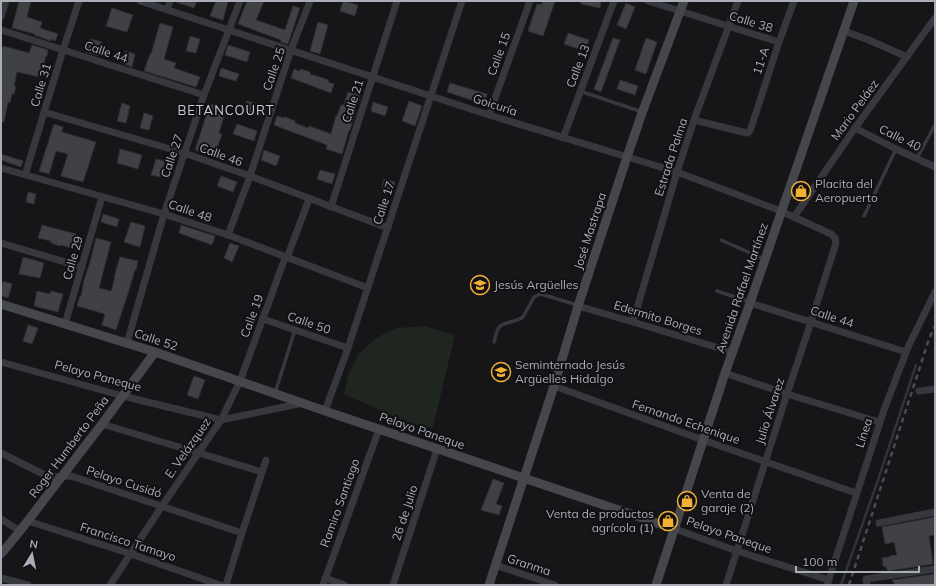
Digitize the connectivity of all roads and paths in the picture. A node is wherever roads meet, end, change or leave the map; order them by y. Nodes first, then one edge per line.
1 (6, 1) edge
2 (79, 1) edge
3 (140, 1) edge
4 (170, 1) edge
5 (240, 1) edge
6 (310, 1) edge
7 (397, 1) edge
8 (462, 1) edge
9 (530, 1) edge
10 (614, 1) edge
11 (648, 1) edge
12 (684, 1) edge
13 (738, 1) edge
14 (794, 1) edge
15 (854, 1) edge
16 (166, 10) junction
17 (680, 10) junction
18 (1, 17) edge
19 (935, 18) edge
20 (728, 26) junction
21 (933, 27) edge
22 (1, 30) edge
23 (229, 30) junction
24 (844, 31) junction
25 (779, 42) junction
26 (63, 50) junction
27 (291, 50) junction
28 (907, 57) junction
29 (372, 77) junction
30 (580, 92) junction
31 (204, 96) junction
32 (430, 96) junction
33 (44, 112) junction
34 (642, 113) junction
35 (489, 115) junction
36 (694, 120) junction
37 (935, 125) edge
38 (855, 128) junction
39 (563, 138) junction
40 (896, 149) junction
41 (184, 153) junction
42 (627, 157) junction
43 (917, 158) junction
44 (935, 167) edge
45 (1, 168) edge
46 (677, 172) junction
47 (25, 175) junction
48 (250, 176) junction
49 (102, 197) junction
50 (309, 199) junction
51 (331, 207) junction
52 (782, 211) junction
53 (164, 214) junction
54 (864, 216) dead end
55 (794, 217) junction
56 (388, 228) junction
57 (228, 235) junction
58 (721, 240) dead end
59 (1, 243) edge
60 (836, 243) joint
61 (286, 258) junction
62 (765, 260) junction
63 (82, 267) junction
64 (368, 288) junction
65 (717, 291) dead end
66 (935, 292) edge
67 (750, 302) junction
68 (1, 304) edge
69 (578, 306) junction
70 (263, 319) junction
71 (633, 322) junction
72 (811, 322) junction
73 (66, 324) junction
74 (295, 330) junction
75 (494, 342) dead end
76 (127, 343) junction
77 (348, 348) junction
78 (155, 352) junction
79 (732, 352) junction
80 (906, 352) junction
81 (1, 362) edge
82 (725, 374) junction
83 (240, 381) junction
84 (554, 386) junction
85 (935, 389) edge
86 (919, 391) dead end
87 (275, 394) junction
88 (787, 394) junction
89 (123, 396) junction
90 (303, 403) junction
91 (325, 411) junction
92 (221, 420) junction
93 (879, 422) junction
94 (102, 424) junction
95 (378, 429) junction
96 (703, 440) junction
97 (437, 449) junction
98 (198, 452) junction
99 (1, 453) edge
100 (266, 460) dead end
101 (766, 461) junction
102 (262, 472) junction
103 (61, 476) junction
104 (523, 478) junction
105 (856, 493) junction
106 (162, 506) junction
107 (935, 512) edge
108 (1, 519) edge
109 (28, 521) junction
110 (879, 523) dead end
111 (675, 529) junction
112 (20, 531) junction
113 (242, 533) junction
114 (737, 551) junction
115 (1, 554) edge
116 (131, 554) junction
117 (495, 565) junction
118 (935, 569) edge
119 (1, 578) edge
120 (324, 582) edge
121 (828, 582) edge
122 (866, 582) edge
123 (28, 585) edge
124 (110, 585) edge
125 (220, 585) edge
126 (226, 585) edge
127 (345, 585) edge
128 (393, 585) edge
129 (489, 585) edge
130 (555, 585) edge
131 (656, 585) edge
132 (726, 585) edge

1 - 18 street
2 - 26 street, Calle 31
3 - 16 street, Goicuría
4 - 16 street
5 - 23 street, Calle 27
6 - 27 street, Calle 25
7 - 29 street, Calle 21
8 - 32 street, Calle 17
9 - 35 street, Calle 15
10 - 30 street, Calle 13
11 - 17 street, Calle 38
12 - 17 street, José Mastrapa
13 - 20 street, Estrada Palma
14 - 25 street, 11-A
15 - 24 street, Avenida Rafael Martínez
16 - 23 street, Goicuría
17 - 20 street, Calle 38
17 - 34 street, José Mastrapa
19 - 21 street, Mario Peláez
20 - 25 street, Calle 38
20 - 36 street, Estrada Palma
21 - 28 street, Mario Peláez
22 - 26 street, Calle 44
23 - 27 street, Goicuría
23 - 31 street, Calle 27
24 - 28 street
24 - 52 street, Avenida Rafael Martínez
25 - 36 street, 11-A
26 - 31 street, Calle 44
26 - 33 street, Calle 31
27 - 29 street, Goicuría
27 - 48 street, Calle 25
28 - 38 street, Mario Peláez
29 - 32 street, Goicuría
29 - 51 street, Calle 21
30 - 34 lane
30 - 39 street, Calle 13
31 - 41 street, Calle 27
32 - 35 street, Goicuría
32 - 56 street, Calle 17
33 - 41 street, Calle 46
33 - 47 street, Calle 31
34 - 42 street, José Mastrapa
35 - 39 street, Goicuría
36 - 46 street, Estrada Palma
37 - 43 lane
38 - 40 street, Calle 40
38 - 55 street, Mario Peláez
39 - 42 street, Goicuría
40 - 43 street, Calle 40
40 - 54 lane
41 - 48 street, Calle 46
41 - 53 street, Calle 27
42 - 46 street, Goicuría
42 - 69 street, José Mastrapa
43 - 44 street, Calle 40
45 - 47 street, Calle 48
46 - 52 street, Goicuría
46 - 71 street, Estrada Palma
47 - 49 street, Calle 48
48 - 50 street, Calle 46
48 - 57 street, Calle 25
49 - 53 street, Calle 48
49 - 63 street, Calle 29
50 - 51 street, Calle 46
50 - 61 street, Calle 19
51 - 56 street, Calle 46
52 - 55 street, Goicuría
52 - 62 street, Avenida Rafael Martínez
53 - 57 street, Calle 48
53 - 76 street, Calle 27
55 - 60 street, Goicuría
56 - 64 street, Calle 17
57 - 61 street, Calle 48
58 - 62 lane
59 - 63 street
60 - 72 street, Julio Álvarez
61 - 64 street, Calle 48
61 - 70 street, Calle 19
62 - 67 street, Avenida Rafael Martínez
63 - 73 street, Calle 29
64 - 77 street, Calle 17
65 - 67 lane
66 - 80 street, Línea
67 - 72 street, Calle 44
67 - 79 street, Avenida Rafael Martínez
68 - 73 street, Calle 52
69 - 71 street, Edermito Borges
69 - 75 lane
69 - 84 street, José Mastrapa
70 - 74 street, Calle 50
70 - 83 street, Calle 19
71 - 79 street, Edermito Borges
72 - 80 street, Calle 44
72 - 88 street, Julio Álvarez
73 - 76 street, Calle 52
74 - 77 street, Calle 50
74 - 87 lane
76 - 78 street, Calle 52
77 - 91 street, Calle 17
78 - 83 street, Calle 52
78 - 89 street, Roger Humberto Peña
79 - 82 street, Avenida Rafael Martínez
80 - 93 street, Línea
81 - 89 street, Pelayo Paneque
82 - 88 street
82 - 96 street, Avenida Rafael Martínez
83 - 87 street, Calle 52
83 - 92 street, E. Velázquez
84 - 96 street, Fernando Echenique
84 - 104 street, José Mastrapa
85 - 86 street
87 - 90 street, Calle 52
88 - 93 street
88 - 101 street, Julio Álvarez
89 - 92 street, Pelayo Paneque
89 - 94 street, Roger Humberto Peña
90 - 91 street, Pelayo Paneque
90 - 92 street, Pelayo Paneque
91 - 95 street, Pelayo Paneque
92 - 98 street, E. Velázquez
93 - 105 street, Línea
94 - 98 street
94 - 103 street, Roger Humberto Peña
95 - 97 street, Pelayo Paneque
95 - 120 street, Ramiro Santiago
96 - 101 street, Fernando Echenique
96 - 111 street, Avenida Rafael Martínez
97 - 104 street, Pelayo Paneque
97 - 128 street, 26 de Julio
98 - 102 street
98 - 106 street, E. Velázquez
99 - 103 street, Pelayo Cusidó
100 - 102 street
101 - 105 street, Fernando Echenique
101 - 114 street, Julio Álvarez
102 - 113 street
103 - 106 street, Pelayo Cusidó
103 - 109 street, Roger Humberto Peña
104 - 111 street, Pelayo Paneque
104 - 117 street, José Mastrapa
105 - 121 street, Línea
106 - 113 street, Pelayo Cusidó
106 - 116 street, E. Velázquez
107 - 110 street
108 - 112 street
109 - 112 street, Roger Humberto Peña
109 - 116 street, Francisco Tamayo
111 - 114 street, Pelayo Paneque
111 - 131 street, Avenida Rafael Martínez
112 - 115 street, Roger Humberto Peña
113 - 126 street
114 - 121 street, Pelayo Paneque
114 - 132 street, Julio Álvarez
116 - 124 street, E. Velázquez
116 - 125 street, Francisco Tamayo
117 - 129 street, José Mastrapa
117 - 130 street, Granma
118 - 122 street
119 - 123 street
120 - 127 street

